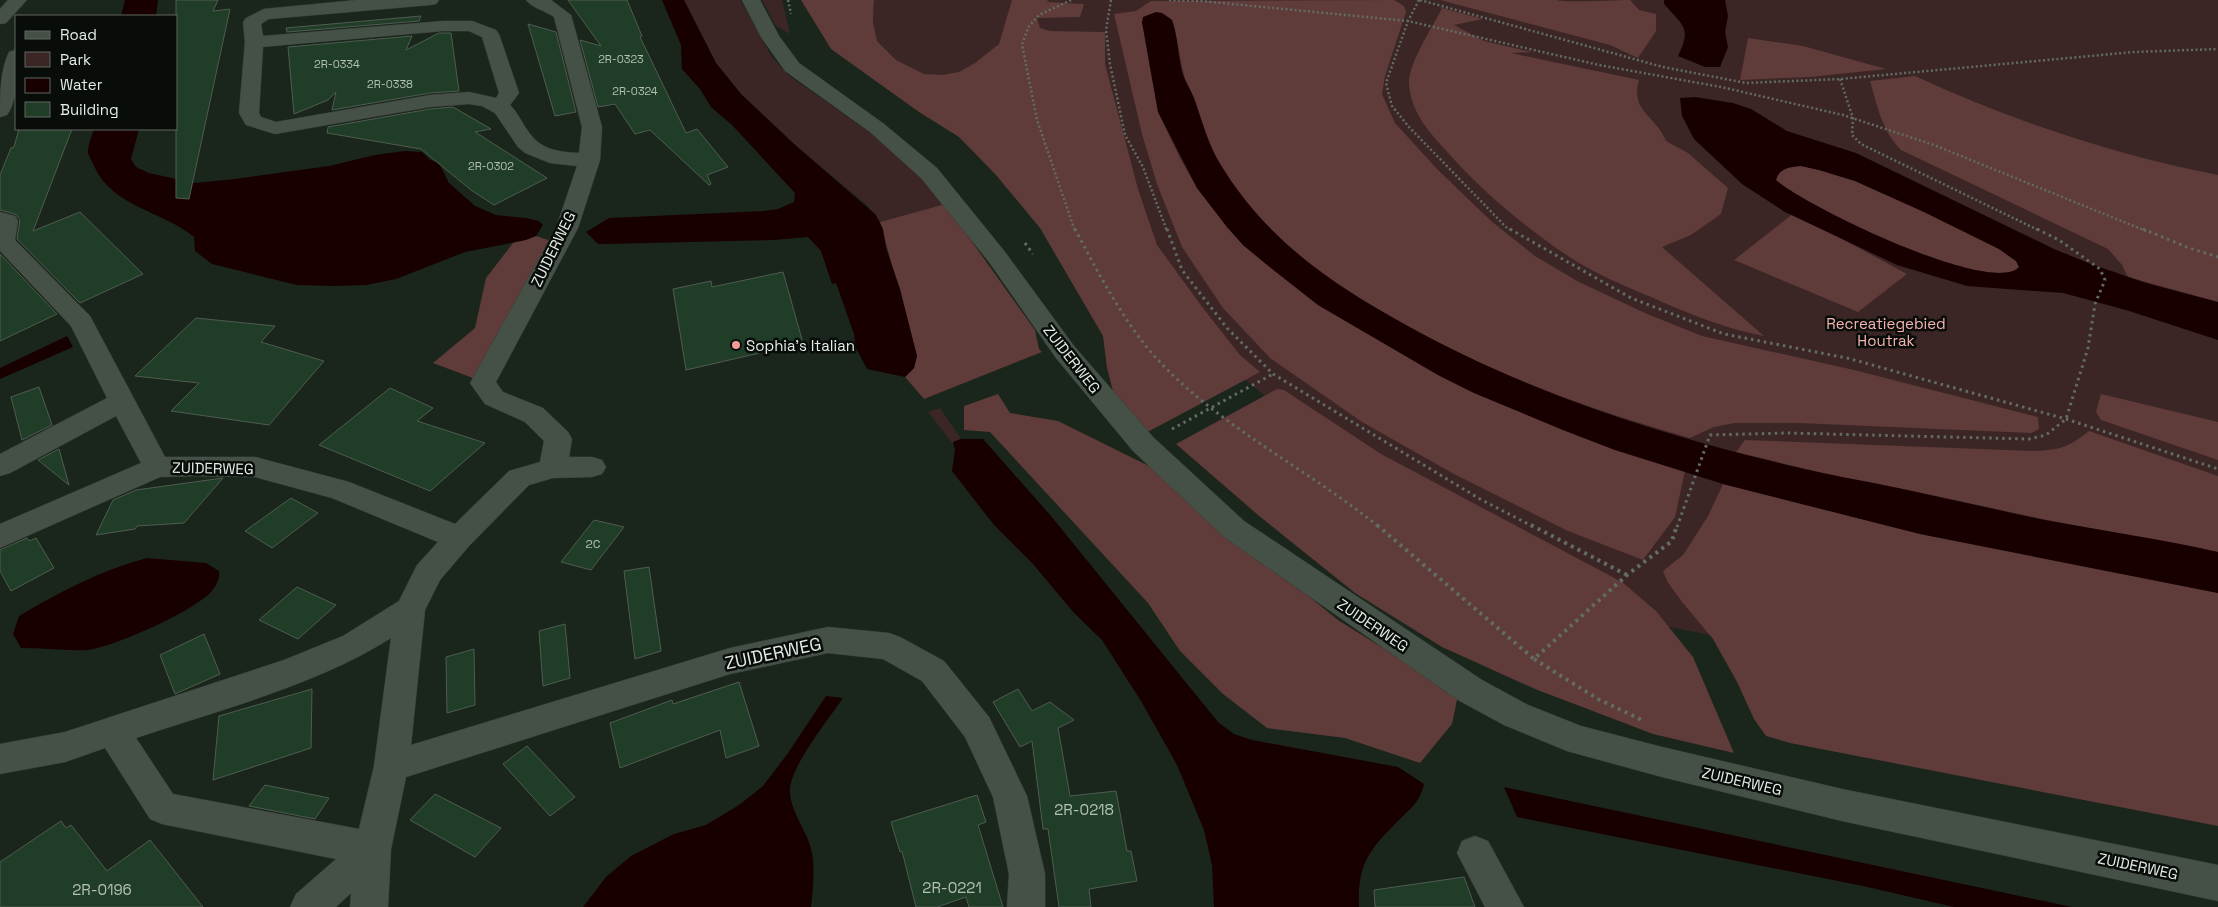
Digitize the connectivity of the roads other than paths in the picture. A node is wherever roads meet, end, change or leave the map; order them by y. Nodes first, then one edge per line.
1 (18, 0) edge
2 (430, 0) edge
3 (534, 0) edge
4 (751, 0) edge
5 (0, 19) edge
6 (0, 24) edge
7 (15, 29) edge
8 (254, 42) junction
9 (15, 59) edge
10 (500, 106) junction
11 (0, 111) edge
12 (589, 160) junction
13 (0, 219) edge
14 (122, 402) junction
15 (0, 466) edge
16 (157, 467) junction
17 (592, 467) dead end
18 (553, 468) junction
19 (0, 537) edge
20 (459, 538) junction
21 (410, 610) junction
22 (113, 731) junction
23 (0, 759) edge
24 (392, 766) junction
25 (372, 849) junction
26 (1475, 853) dead end
27 (2218, 883) edge
28 (310, 907) edge
29 (368, 907) edge
30 (1026, 907) edge
31 (1505, 907) edge

1 - 5 street
2 - 8 street
3 - 12 street, ZUIDERWEG
4 - 27 street, ZUIDERWEG
6 - 7 street
8 - 10 street
8 - 10 street
9 - 11 street
10 - 12 street
12 - 18 street, ZUIDERWEG
13 - 14 street
14 - 15 street
14 - 16 street
16 - 19 street, ZUIDERWEG
16 - 20 street, ZUIDERWEG
17 - 18 street
18 - 20 street
20 - 21 street
21 - 22 street
21 - 24 street
22 - 23 street
22 - 25 street
24 - 25 street
24 - 30 street, ZUIDERWEG
25 - 28 street
25 - 29 street
26 - 31 street

